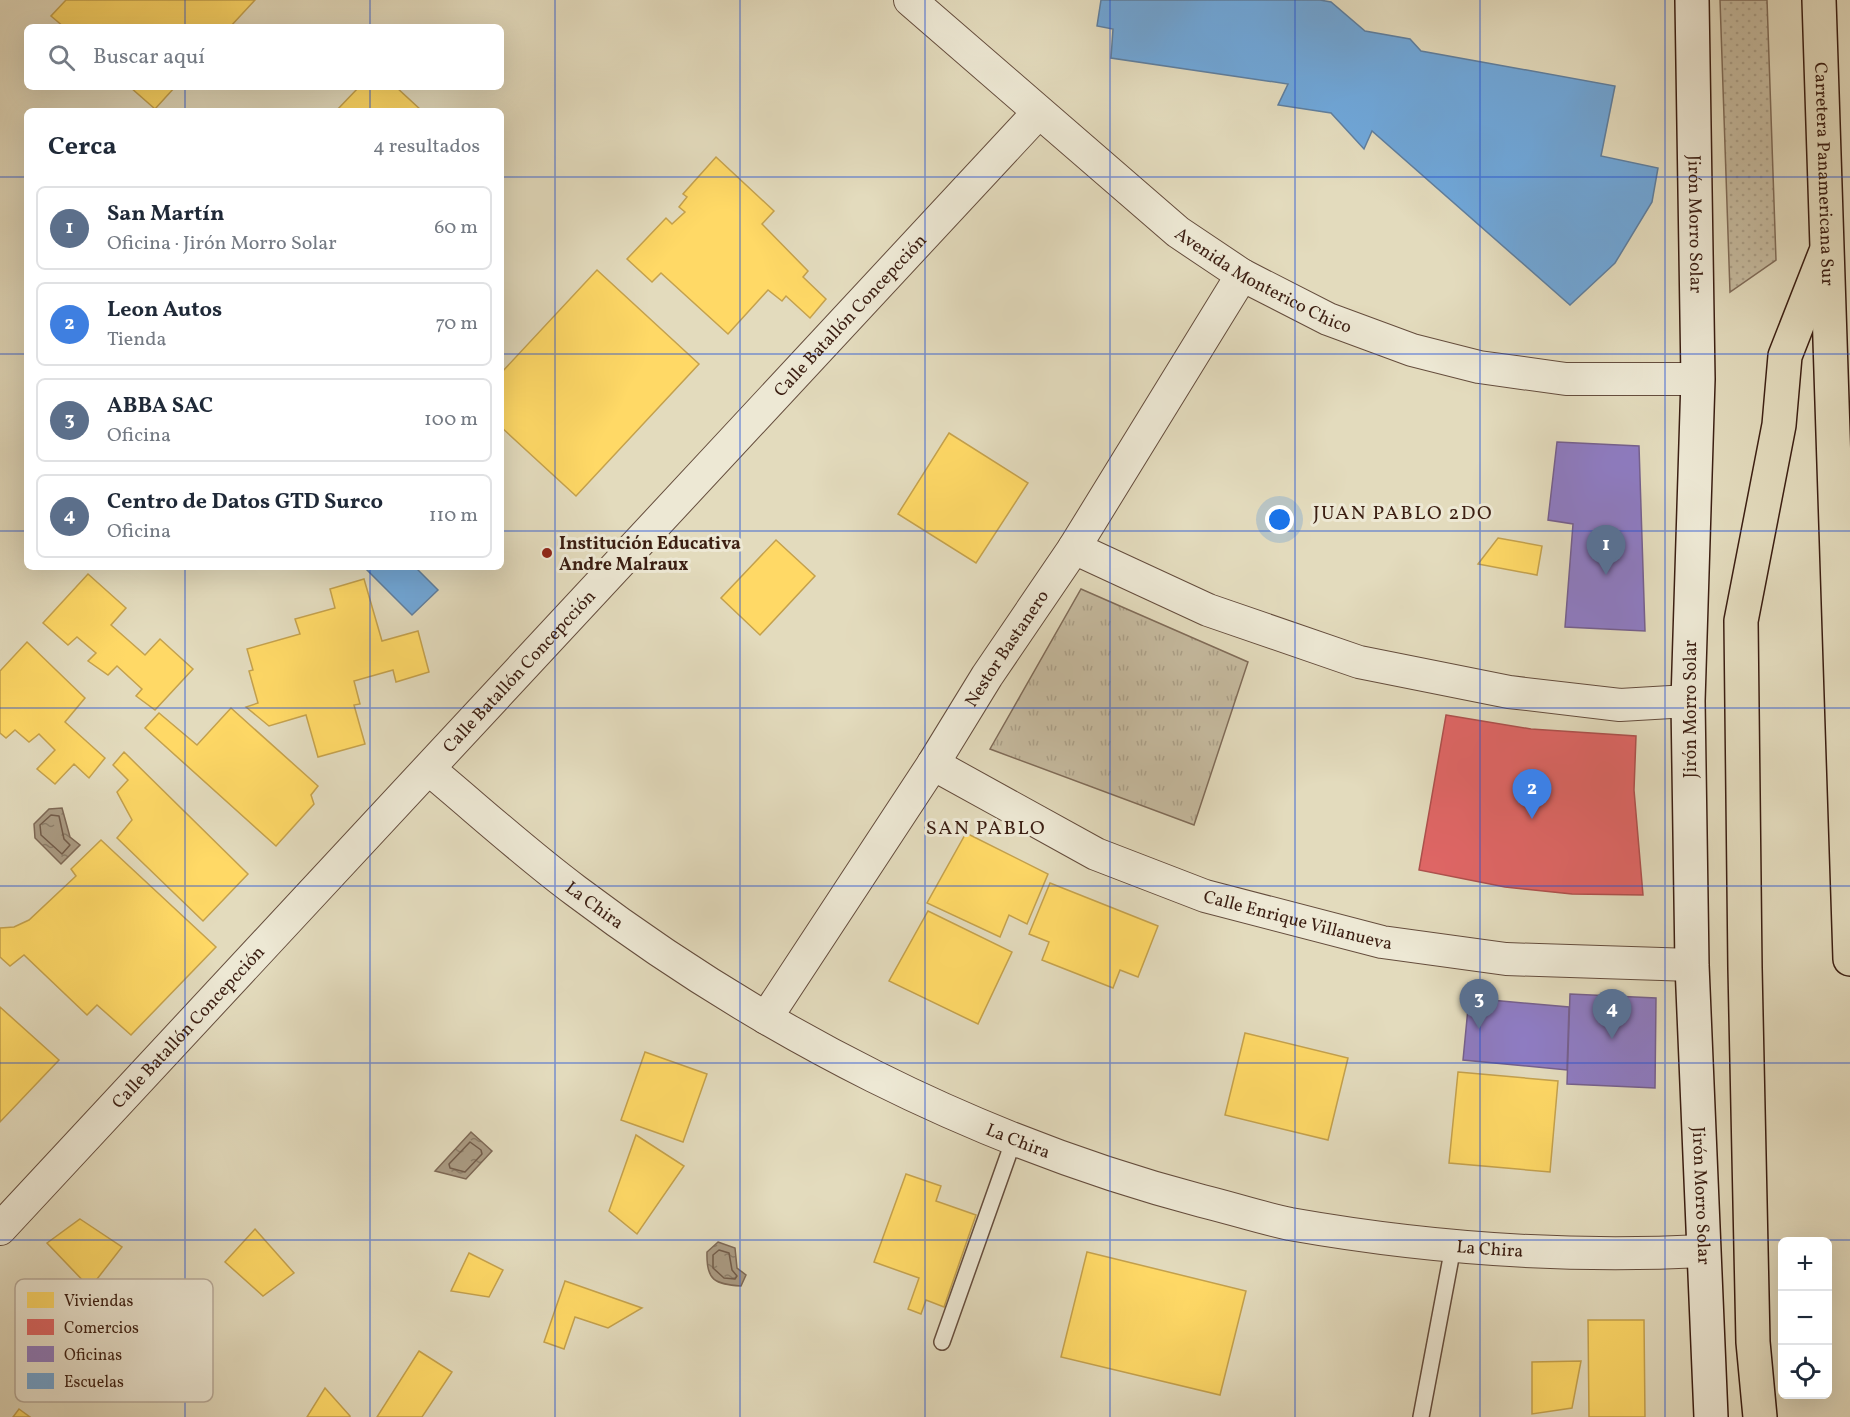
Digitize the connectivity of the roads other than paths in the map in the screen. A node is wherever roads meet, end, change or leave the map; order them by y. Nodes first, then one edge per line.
1 (910, 0) edge
2 (1692, 0) edge
3 (1818, 0) edge
4 (1038, 113) junction
5 (1825, 254) junction
6 (1242, 275) junction
7 (1698, 379) junction
8 (1074, 548) junction
9 (1688, 701) junction
10 (933, 764) junction
11 (430, 770) junction
12 (1850, 959) edge
13 (1692, 965) junction
14 (766, 1018) junction
15 (1014, 1139) junction
16 (0, 1229) edge
17 (1453, 1247) junction
18 (1703, 1251) junction
19 (942, 1342) dead end
20 (1421, 1417) edge
21 (1711, 1417) edge
22 (1760, 1417) edge

1 - 4 street, Avenida Monterico Chico
2 - 7 street, Jirón Morro Solar
3 - 5 highway, Carretera Panamericana Sur
4 - 6 street, Avenida Monterico Chico
4 - 11 street, Calle Batallón Concepcción
5 - 12 highway, Carretera Panamericana Sur
5 - 22 highway
6 - 7 street, Avenida Monterico Chico
6 - 8 street, Nestor Bastanero
7 - 9 street, Jirón Morro Solar
8 - 9 street
8 - 10 street, Nestor Bastanero
9 - 13 street, Jirón Morro Solar
10 - 13 street, Calle Enrique Villanueva
10 - 14 street, Nestor Bastanero
11 - 14 street, La Chira
11 - 16 street, Calle Batallón Concepcción
13 - 18 street, Jirón Morro Solar
14 - 15 street, La Chira
15 - 17 street, La Chira
15 - 19 lane
17 - 18 street, La Chira
17 - 20 lane
18 - 21 street, Jirón Morro Solar

